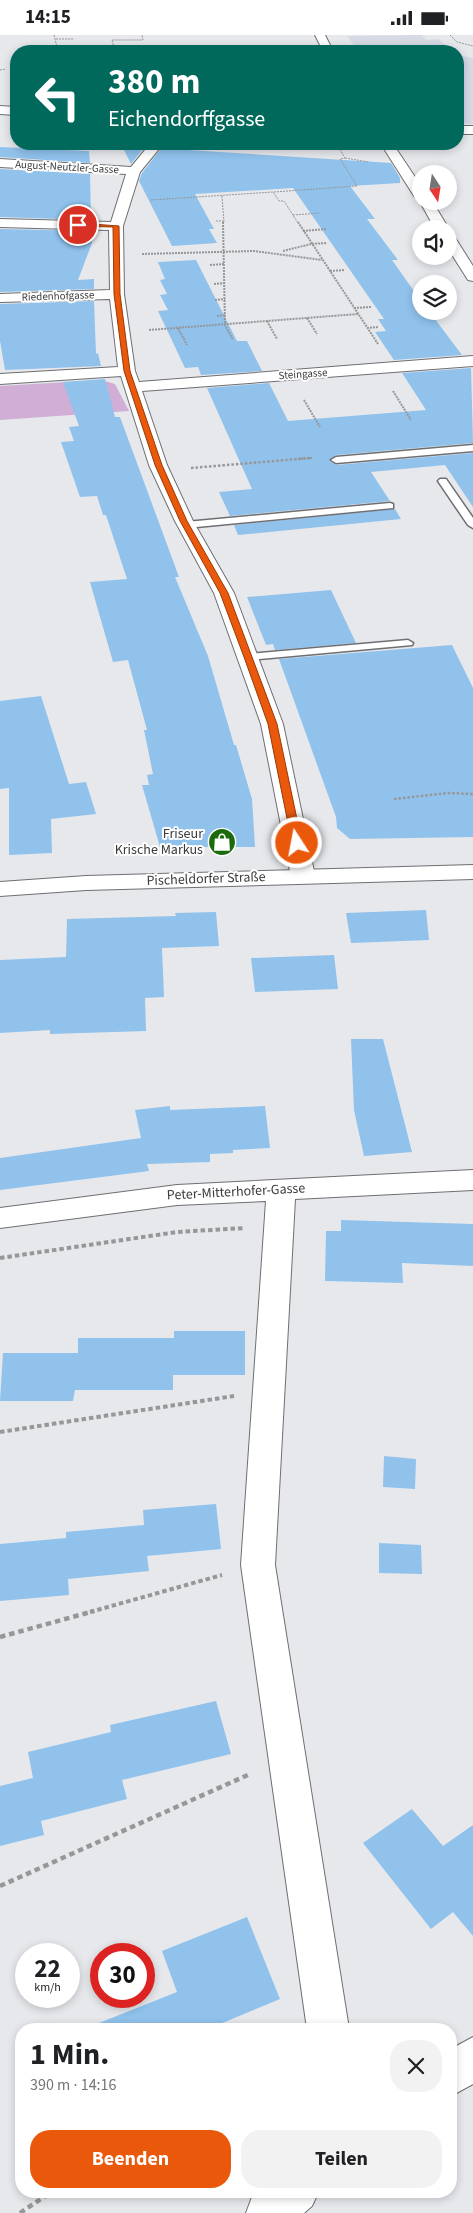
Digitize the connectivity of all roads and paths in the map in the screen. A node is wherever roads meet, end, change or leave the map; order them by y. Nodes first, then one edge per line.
1 (54, 35) edge
2 (142, 35) edge
3 (450, 35) edge
4 (56, 39) junction
5 (74, 39) dead end
6 (57, 45) edge
7 (113, 45) edge
8 (473, 46) edge
9 (6, 69) dead end
10 (0, 70) edge
11 (152, 150) edge
12 (340, 150) edge
13 (391, 150) edge
14 (345, 158) junction
15 (0, 163) edge
16 (372, 163) dead end
17 (134, 171) junction
18 (412, 182) edge
19 (273, 193) junction
20 (222, 196) junction
21 (125, 198) junction
22 (320, 213) dead end
23 (293, 215) junction
24 (216, 221) dead end
25 (224, 221) junction
26 (0, 223) edge
27 (116, 226) junction
28 (326, 229) dead end
29 (303, 231) junction
30 (312, 243) junction
31 (326, 243) dead end
32 (225, 249) junction
33 (282, 251) junction
34 (457, 252) edge
35 (116, 256) junction
36 (322, 260) junction
37 (225, 264) junction
38 (210, 265) dead end
39 (345, 270) dead end
40 (330, 271) junction
41 (473, 277) edge
42 (225, 283) junction
43 (214, 284) dead end
44 (117, 294) junction
45 (0, 298) edge
46 (225, 299) junction
47 (215, 300) dead end
48 (371, 307) dead end
49 (354, 308) junction
50 (358, 314) junction
51 (225, 315) junction
52 (217, 316) dead end
53 (307, 318) junction
54 (268, 321) junction
55 (225, 325) junction
56 (378, 327) dead end
57 (178, 328) junction
58 (367, 328) junction
59 (122, 331) junction
60 (317, 334) dead end
61 (233, 339) dead end
62 (277, 339) dead end
63 (187, 345) dead end
64 (473, 361) edge
65 (393, 367) junction
66 (0, 379) edge
67 (130, 379) junction
68 (473, 448) edge
69 (336, 460) joint
70 (161, 470) junction
71 (443, 481) dead end
72 (390, 506) dead end
73 (186, 525) junction
74 (473, 525) edge
75 (408, 643) dead end
76 (248, 657) junction
77 (473, 793) edge
78 (394, 799) dead end
79 (473, 872) edge
80 (303, 876) junction
81 (0, 889) edge
82 (473, 1180) edge
83 (281, 1189) junction
84 (0, 1218) edge
85 (279, 1227) junction
86 (0, 1257) edge
87 (269, 1391) junction
88 (0, 1432) edge
89 (258, 1565) junction
90 (0, 1637) edge
91 (287, 1758) junction
92 (0, 1887) edge
93 (327, 2023) edge
94 (473, 2059) edge
95 (457, 2071) edge
96 (42, 2198) edge
97 (288, 2198) edge
98 (20, 2213) edge
99 (268, 2213) edge

1 - 4 path
2 - 7 path
3 - 8 path
4 - 5 path
4 - 6 path
9 - 10 path
11 - 17 street
12 - 14 path
13 - 18 street
14 - 16 path
14 - 19 path
15 - 17 street, August-Neutzler-Gasse
17 - 21 street
19 - 20 path
19 - 23 path
20 - 21 path
20 - 25 path
21 - 27 street
22 - 23 path
23 - 29 path
24 - 25 path
25 - 32 path
26 - 27 street
27 - 35 street
28 - 29 path
29 - 30 path
30 - 31 path
30 - 33 path
30 - 36 path
32 - 33 path
32 - 35 path
32 - 37 path
33 - 36 path
34 - 41 street
35 - 44 street
36 - 40 path
37 - 38 path
37 - 42 path
39 - 40 path
40 - 49 path
42 - 43 path
42 - 46 path
44 - 45 street, Riedenhofgasse
44 - 59 street
46 - 47 path
46 - 51 path
48 - 49 path
49 - 50 path
50 - 53 path
50 - 58 path
51 - 52 path
51 - 55 path
53 - 54 path
53 - 60 path
54 - 55 path
54 - 62 path
55 - 57 path
55 - 61 path
56 - 58 path
57 - 59 path
57 - 63 path
58 - 65 path
59 - 67 street
64 - 65 street, Steingasse
65 - 67 street, Steingasse
66 - 67 street, Steingasse
67 - 70 street
68 - 69 lane
69 - 70 path
70 - 73 street
71 - 74 lane
72 - 73 lane
73 - 76 street
75 - 76 lane
76 - 80 street
77 - 78 path
79 - 80 street, Pischeldorfer Straße
80 - 81 street, Pischeldorfer Straße
82 - 83 street, Peter-Mitterhofer-Gasse
83 - 84 street, Peter-Mitterhofer-Gasse
83 - 85 street
85 - 86 path
85 - 87 street
87 - 88 path
87 - 89 street
89 - 90 path
89 - 91 street
91 - 92 path
91 - 93 street
94 - 95 street
96 - 98 path
97 - 99 street

